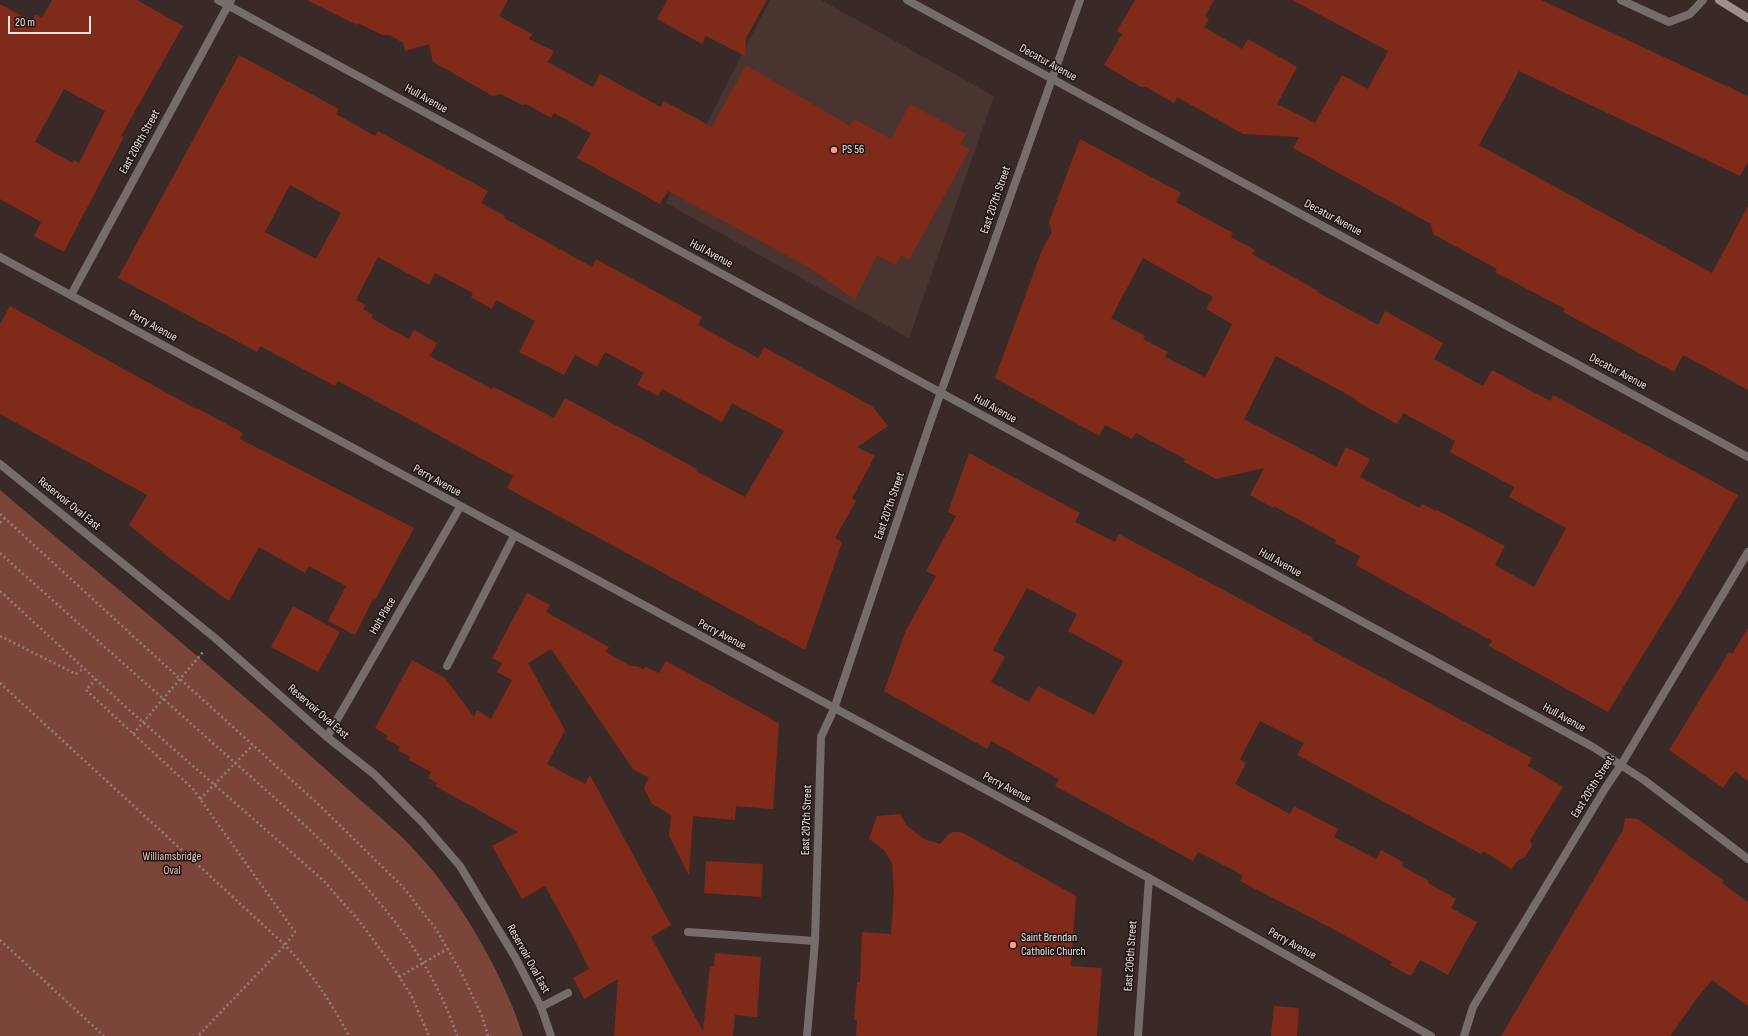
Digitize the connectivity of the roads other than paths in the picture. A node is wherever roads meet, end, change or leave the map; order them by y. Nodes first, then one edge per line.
1 (218, 0) edge
2 (907, 0) edge
3 (1080, 0) edge
4 (1621, 0) edge
5 (1703, 0) edge
6 (1719, 0) edge
7 (230, 3) edge
8 (1748, 18) edge
9 (1052, 79) junction
10 (0, 257) edge
11 (71, 295) junction
12 (941, 393) junction
13 (1748, 457) edge
14 (0, 464) edge
15 (460, 507) junction
16 (514, 536) junction
17 (1748, 552) edge
18 (447, 666) dead end
19 (834, 709) junction
20 (327, 737) junction
21 (1621, 765) junction
22 (1748, 859) edge
23 (1149, 878) junction
24 (688, 932) dead end
25 (815, 941) junction
26 (568, 993) dead end
27 (541, 1007) junction
28 (551, 1036) edge
29 (807, 1036) edge
30 (1138, 1036) edge
31 (1432, 1036) edge
32 (1464, 1036) edge

1 - 7 street, Hull Avenue
2 - 9 street, Decatur Avenue
3 - 9 street, East 207th Street
4 - 5 street
6 - 8 main road
7 - 11 street, East 209th Street
7 - 12 street, Hull Avenue
9 - 12 street, East 207th Street
9 - 13 street, Decatur Avenue
10 - 11 street, Perry Avenue
11 - 15 street, Perry Avenue
12 - 19 street, East 207th Street
12 - 21 street, Hull Avenue
14 - 20 street, Reservoir Oval East
15 - 16 street, Perry Avenue
15 - 20 street, Holt Place
16 - 18 street
16 - 19 street, Perry Avenue
17 - 21 street, East 205th Street
19 - 23 street, Perry Avenue
19 - 25 street, East 207th Street
20 - 27 street, Reservoir Oval East
21 - 22 street, Hull Avenue
21 - 32 street, East 205th Street
23 - 30 street, East 206th Street
23 - 31 street, Perry Avenue
24 - 25 street
25 - 29 street, East 207th Street
26 - 27 street
27 - 28 street, Reservoir Oval East

